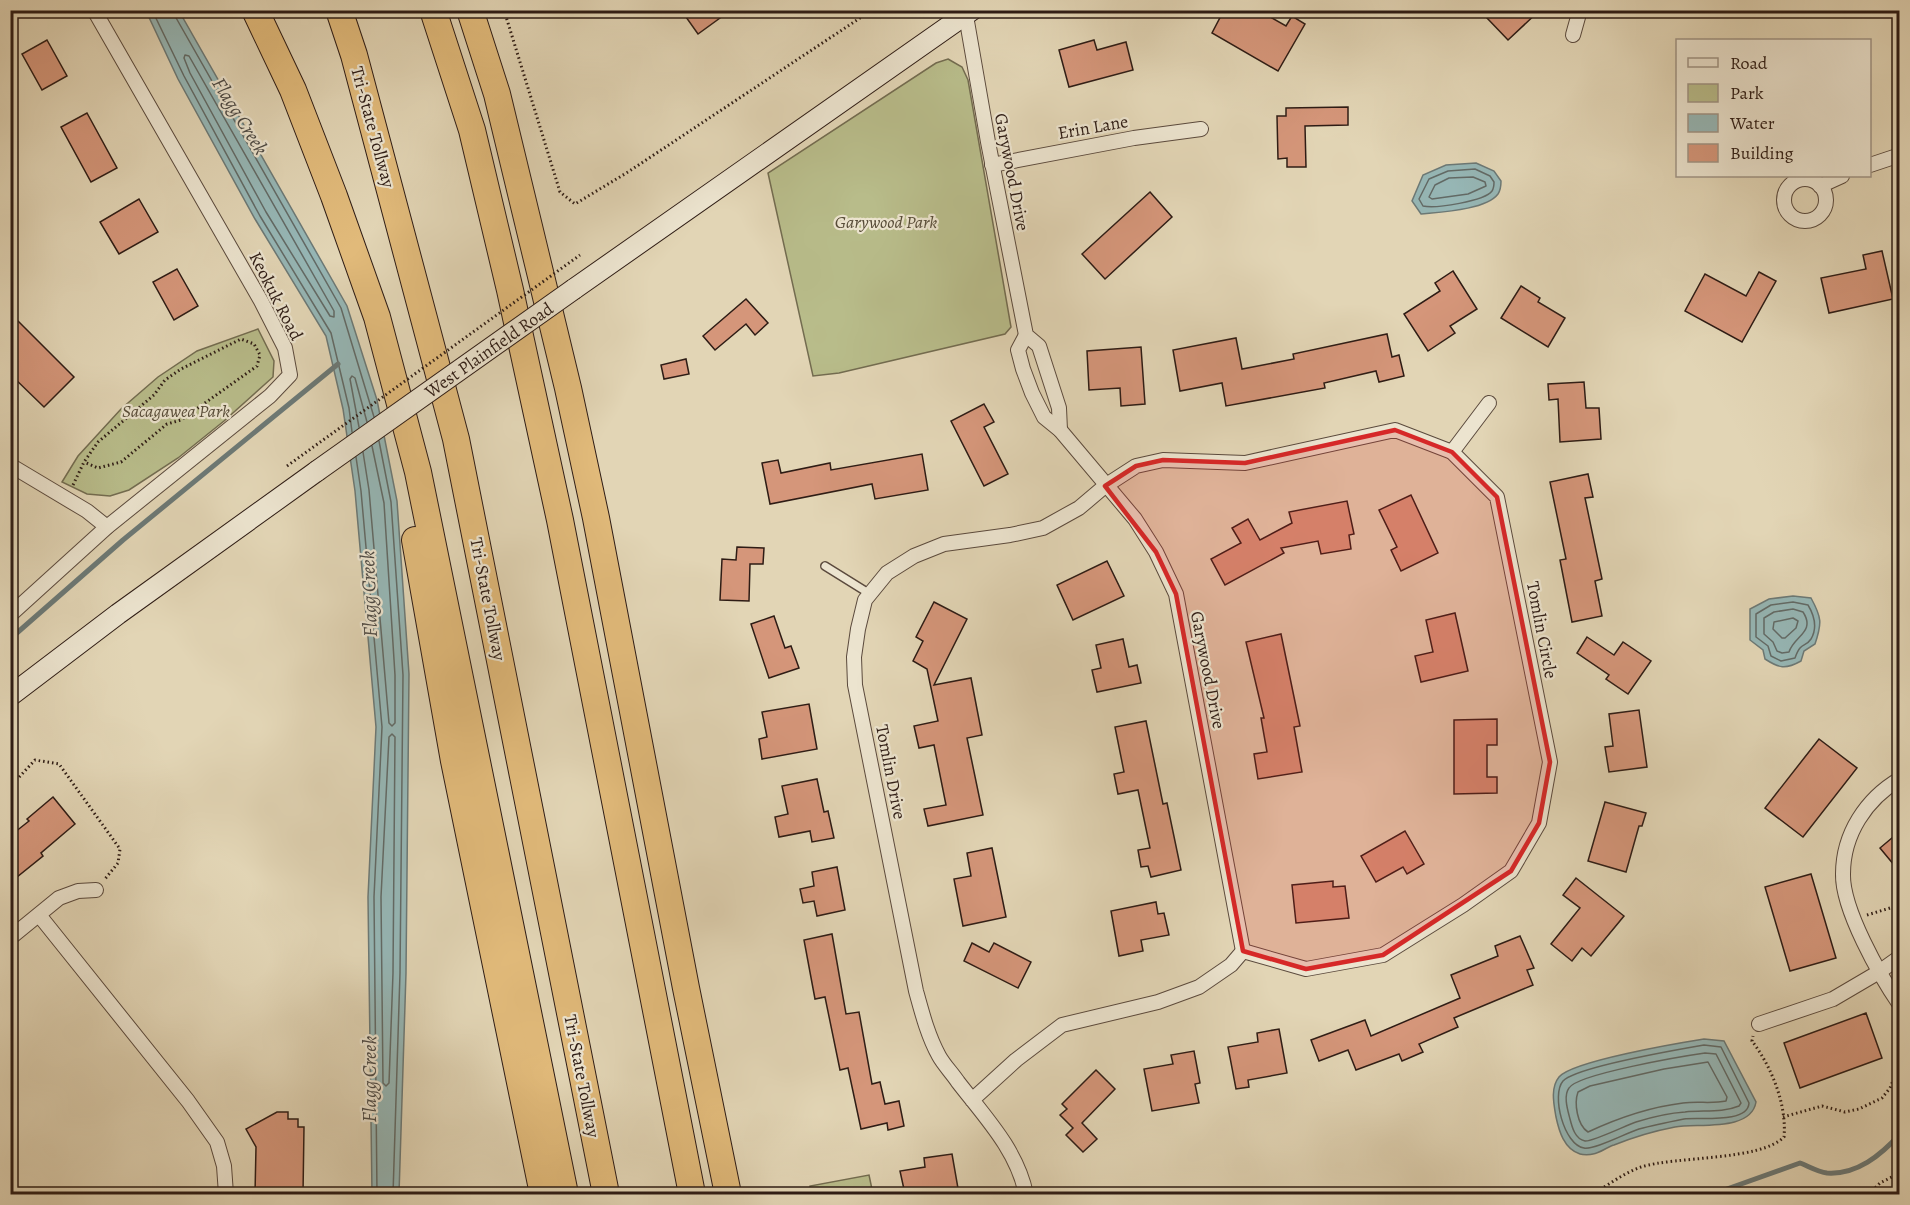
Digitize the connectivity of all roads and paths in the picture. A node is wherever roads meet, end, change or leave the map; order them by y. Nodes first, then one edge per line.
1 (93, 10) edge
2 (255, 10) edge
3 (339, 10) edge
4 (433, 10) edge
5 (470, 10) edge
6 (504, 10) edge
7 (872, 10) edge
8 (1580, 10) edge
9 (966, 12) edge
10 (1573, 35) dead end
11 (1201, 129) dead end
12 (1899, 155) edge
13 (1871, 164) edge
14 (992, 165) junction
15 (1840, 177) edge
16 (1820, 186) dead end
17 (580, 255) dead end
18 (1026, 334) junction
19 (1489, 403) dead end
20 (1060, 430) junction
21 (1452, 452) junction
22 (84, 462) junction
23 (10, 465) edge
24 (287, 466) dead end
25 (418, 471) junction
26 (1106, 486) junction
27 (68, 500) junction
28 (108, 528) junction
29 (825, 566) dead end
30 (870, 594) junction
31 (10, 615) edge
32 (10, 696) edge
33 (1899, 779) edge
34 (10, 787) edge
35 (96, 890) joint
36 (1899, 905) edge
37 (39, 915) junction
38 (1855, 918) junction
39 (10, 938) edge
40 (1243, 951) junction
41 (1899, 957) edge
42 (1879, 972) junction
43 (1899, 1005) edge
44 (1759, 1024) joint
45 (1899, 1068) edge
46 (972, 1100) junction
47 (1783, 1117) junction
48 (1899, 1173) edge
49 (226, 1194) edge
50 (543, 1194) edge
51 (565, 1194) edge
52 (606, 1194) edge
53 (692, 1194) edge
54 (728, 1194) edge
55 (1026, 1194) edge
56 (1593, 1194) edge
57 (1869, 1194) edge

1 - 28 street, Keokuk Road
2 - 25 highway
3 - 52 highway, Tri-State Tollway
4 - 53 highway
5 - 54 highway
6 - 7 path
8 - 10 street
9 - 14 street, Garywood Drive
9 - 32 main road, West Plainfield Road, bridge
11 - 14 street, Erin Lane
12 - 13 street
14 - 18 street, Garywood Drive
15 - 16 street
17 - 24 path, bridge
18 - 20 street, Garywood Drive
18 - 20 street, Garywood Drive
19 - 21 street
20 - 26 street, Garywood Drive
21 - 26 street, Tomlin Circle
21 - 40 street, Tomlin Circle
22 - 22 path
22 - 27 path
23 - 27 street
25 - 50 highway
25 - 51 highway
26 - 30 street, Tomlin Drive
26 - 40 street, Garywood Drive
27 - 28 street
28 - 31 street, Keokuk Road
29 - 30 lane
30 - 46 street, Tomlin Drive
33 - 38 street
34 - 35 path
35 - 37 street
36 - 38 path
37 - 39 street
37 - 49 street
38 - 42 street
40 - 46 street
41 - 42 street
42 - 43 street
42 - 44 street
44 - 47 path
45 - 47 path
46 - 55 street, Tomlin Drive
47 - 56 path
48 - 57 path

